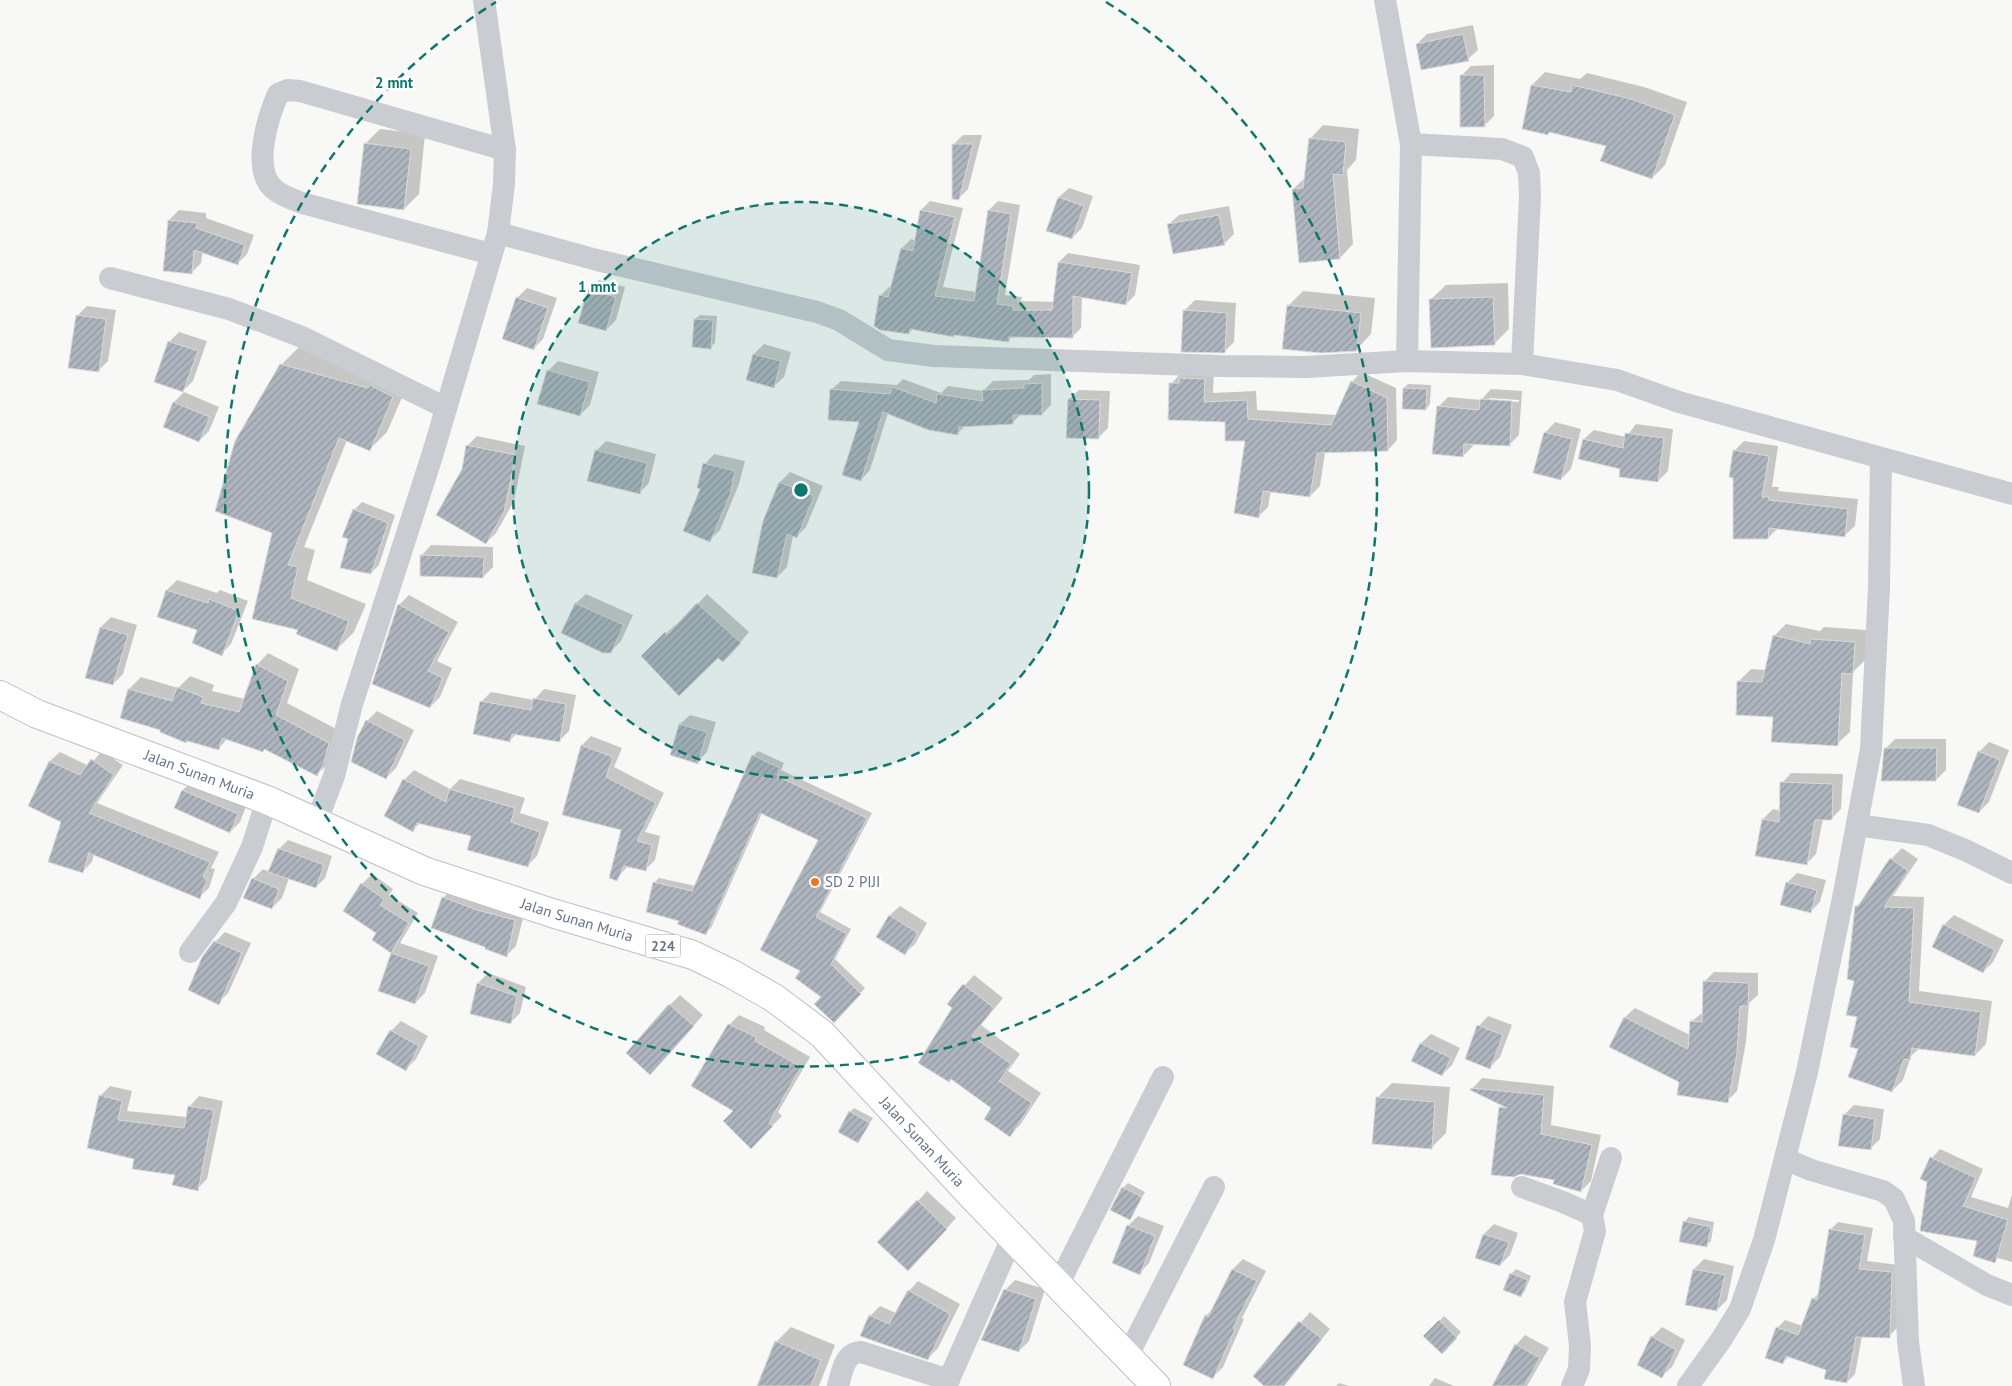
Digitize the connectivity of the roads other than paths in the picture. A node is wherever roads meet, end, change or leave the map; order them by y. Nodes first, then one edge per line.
1 (484, 0) edge
2 (1385, 0) edge
3 (1411, 144) junction
4 (505, 150) junction
5 (494, 244) junction
6 (110, 278) dead end
7 (1407, 361) junction
8 (1522, 364) junction
9 (446, 408) junction
10 (1881, 459) junction
11 (2012, 494) edge
12 (0, 694) edge
13 (267, 800) junction
14 (316, 823) junction
15 (1857, 825) junction
16 (2012, 873) edge
17 (190, 952) dead end
18 (1163, 1077) dead end
19 (1611, 1158) dead end
20 (1786, 1158) junction
21 (1214, 1187) dead end
22 (1522, 1187) dead end
23 (1592, 1216) junction
24 (1904, 1237) junction
25 (1012, 1238) junction
26 (1058, 1285) junction
27 (2012, 1295) edge
28 (1127, 1357) junction
29 (948, 1383) edge
30 (838, 1386) edge
31 (1156, 1386) edge
32 (1572, 1386) edge
33 (1688, 1386) edge
34 (1914, 1386) edge

1 - 4 street
2 - 3 street
3 - 7 street
3 - 8 street
4 - 5 street
4 - 5 street
5 - 7 street
5 - 9 street
6 - 9 street
7 - 8 street
8 - 10 street
9 - 14 street
10 - 11 street
10 - 15 street
12 - 13 main road, Jalan Sunan Muria / 224
13 - 14 main road, Jalan Sunan Muria / 224
13 - 17 street
14 - 25 main road, Jalan Sunan Muria / 224
15 - 16 street
15 - 20 street
18 - 26 street
19 - 23 street
20 - 24 street
20 - 33 street
21 - 28 street
22 - 23 street
23 - 32 street
24 - 27 street
24 - 34 street
25 - 26 main road, Jalan Sunan Muria / 224
25 - 29 street
26 - 28 main road, Jalan Sunan Muria / 224
28 - 31 main road, Jalan Sunan Muria / 224
29 - 30 street

